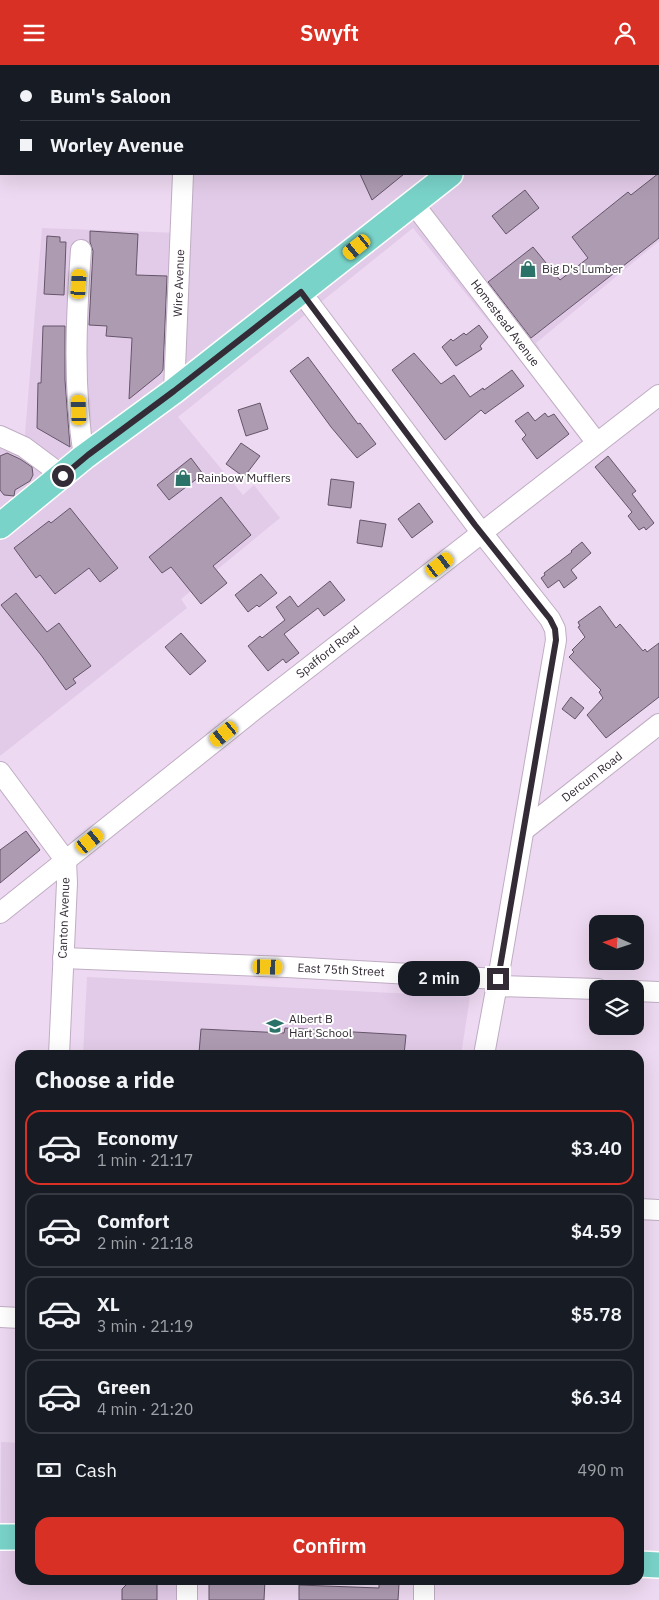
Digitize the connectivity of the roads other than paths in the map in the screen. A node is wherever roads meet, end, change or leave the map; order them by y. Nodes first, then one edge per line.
1 (183, 175) edge
2 (449, 175) edge
3 (413, 203) junction
4 (81, 250) dead end
5 (301, 292) junction
6 (174, 391) junction
7 (659, 395) edge
8 (0, 436) edge
9 (597, 443) junction
10 (84, 457) junction
11 (63, 476) junction
12 (0, 526) edge
13 (482, 533) junction
14 (659, 724) edge
15 (0, 773) edge
16 (524, 830) junction
17 (66, 861) junction
18 (0, 913) edge
19 (63, 958) junction
20 (497, 982) junction
21 (589, 988) edge
22 (644, 991) edge
23 (659, 992) edge
24 (59, 1050) edge
25 (485, 1050) edge
26 (644, 1209) edge
27 (659, 1210) edge
28 (0, 1317) edge
29 (15, 1318) edge
30 (0, 1537) edge
31 (15, 1537) edge
32 (644, 1564) edge
33 (659, 1565) edge
34 (187, 1585) edge
35 (424, 1585) edge
36 (187, 1600) edge
37 (424, 1600) edge

1 - 6 street, Wire Avenue
2 - 3 main road
3 - 5 main road
3 - 9 street, Homestead Avenue
4 - 10 street
5 - 6 main road
5 - 13 street
6 - 10 main road
7 - 9 street, Spafford Road
8 - 11 street
9 - 13 street, Spafford Road
10 - 11 main road
11 - 12 main road
13 - 16 street
13 - 17 street, Spafford Road
14 - 16 street, Dercum Road
15 - 17 street, Canton Avenue
16 - 20 street
17 - 18 street, Spafford Road
17 - 19 street, Canton Avenue
19 - 20 street, East 75th Street
19 - 24 street, Canton Avenue
20 - 21 street, East 75th Street
20 - 25 street
22 - 23 street
26 - 27 street
28 - 29 street
30 - 31 main road
32 - 33 main road
34 - 36 street
35 - 37 street

